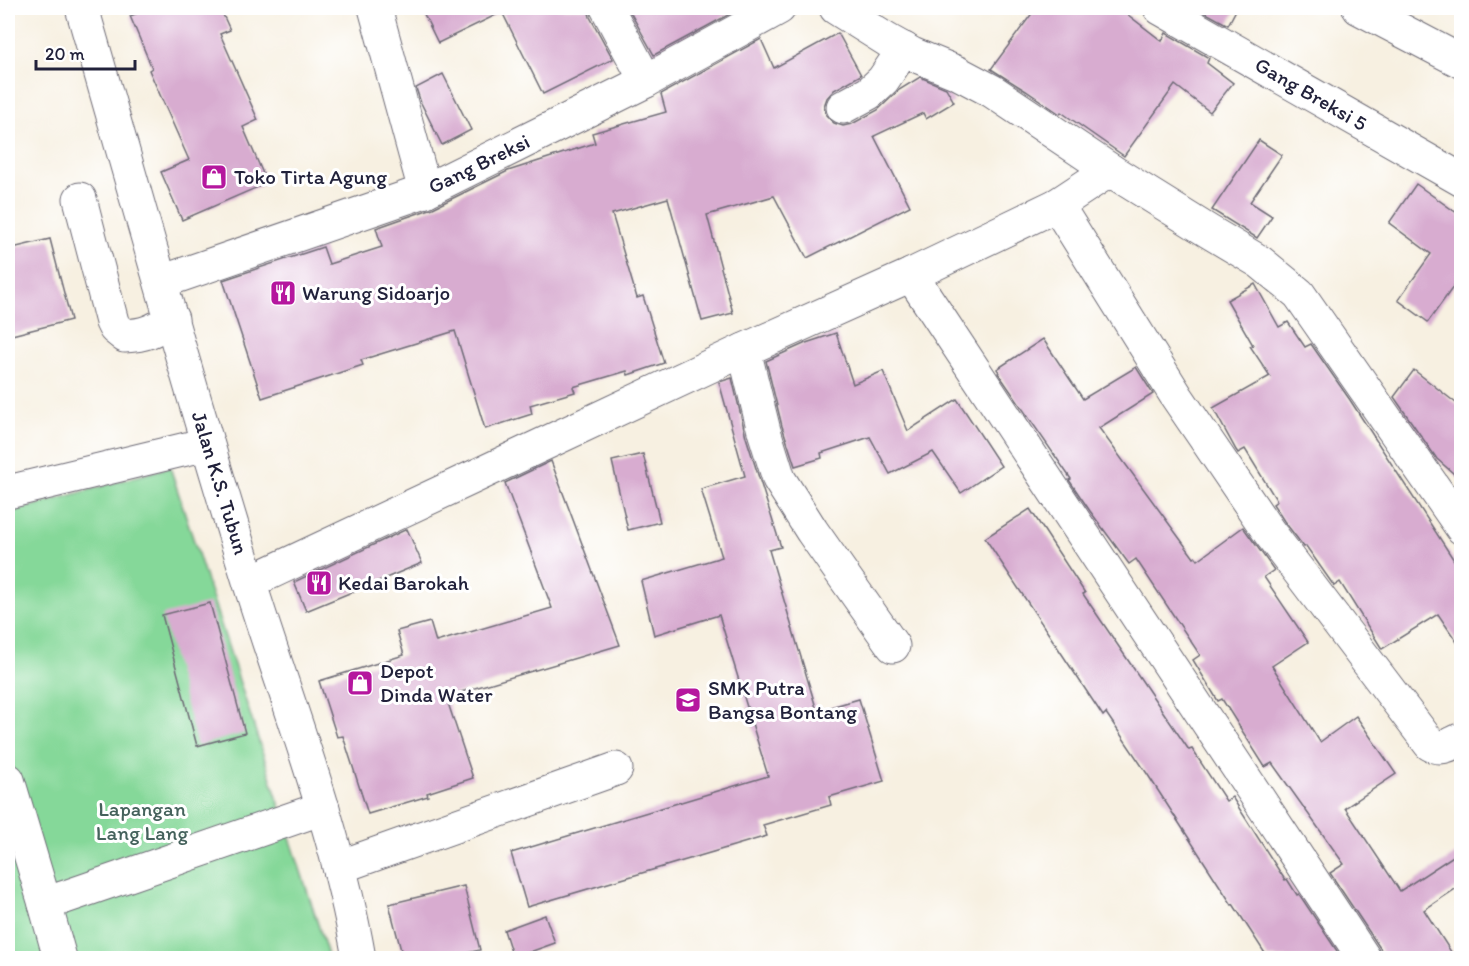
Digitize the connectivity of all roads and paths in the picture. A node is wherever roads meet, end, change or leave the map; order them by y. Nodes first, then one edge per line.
1 (82, 8) edge
2 (375, 8) edge
3 (607, 8) edge
4 (779, 8) edge
5 (836, 8) edge
6 (1160, 8) edge
7 (1359, 8) edge
8 (736, 18) edge
9 (904, 50) junction
10 (1461, 62) edge
11 (646, 81) junction
12 (843, 107) dead end
13 (1110, 170) junction
14 (1461, 180) edge
15 (425, 190) junction
16 (80, 199) dead end
17 (1057, 205) junction
18 (911, 275) junction
19 (161, 282) junction
20 (172, 319) junction
21 (744, 350) junction
22 (207, 444) junction
23 (8, 492) edge
24 (1458, 516) edge
25 (249, 582) junction
26 (893, 646) dead end
27 (1461, 739) edge
28 (616, 769) dead end
29 (8, 780) edge
30 (323, 808) junction
31 (339, 867) junction
32 (45, 904) junction
33 (60, 958) edge
34 (359, 958) edge
35 (1364, 958) edge

1 - 19 street, Jalan K.S. Tubun
2 - 15 street
3 - 11 street
4 - 8 street, Gang Breksi
5 - 9 street
6 - 14 street, Gang Breksi 5
7 - 10 street
8 - 11 street, Gang Breksi
9 - 12 street
9 - 13 street
11 - 15 street, Gang Breksi
13 - 17 street
13 - 24 street
15 - 19 street, Gang Breksi
16 - 20 street
17 - 18 street
17 - 27 street
18 - 21 street
18 - 35 street
19 - 20 street, Jalan K.S. Tubun
20 - 22 street, Jalan K.S. Tubun
21 - 25 street
21 - 26 street
22 - 23 street
22 - 25 street, Jalan K.S. Tubun
25 - 30 street, Jalan K.S. Tubun
28 - 31 street
29 - 32 street
30 - 31 street, Jalan K.S. Tubun
30 - 32 street
31 - 34 street, Jalan K.S. Tubun
32 - 33 street

